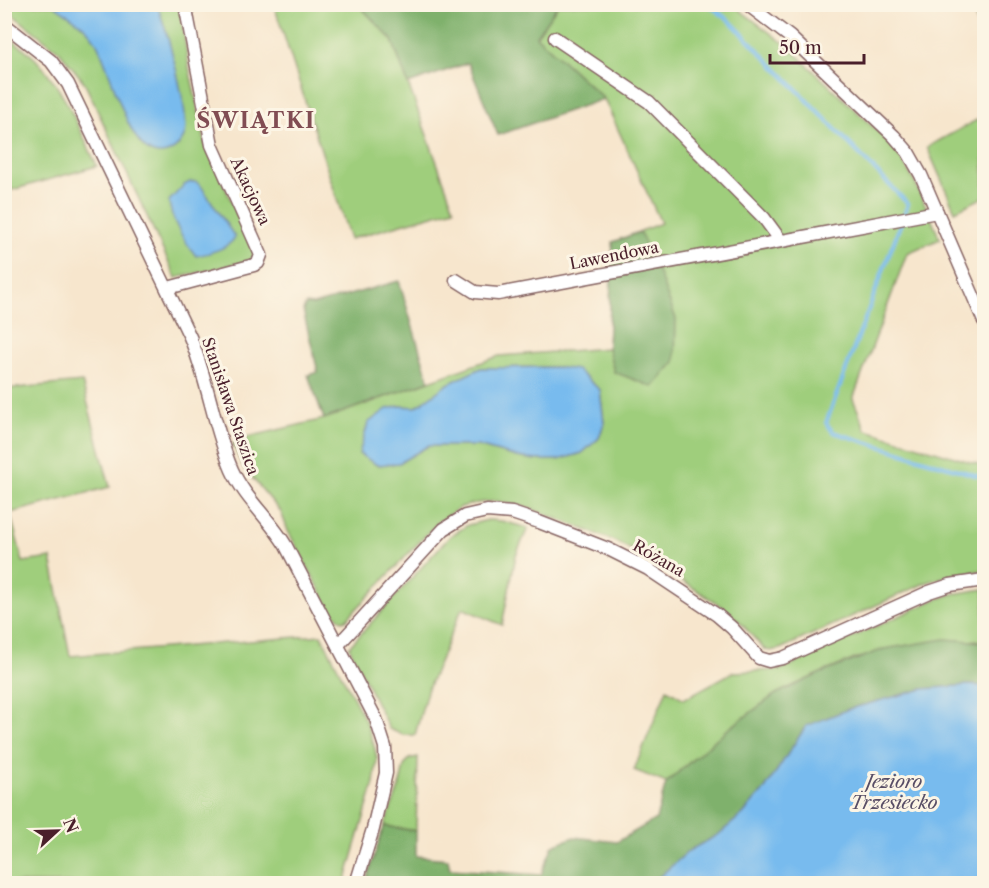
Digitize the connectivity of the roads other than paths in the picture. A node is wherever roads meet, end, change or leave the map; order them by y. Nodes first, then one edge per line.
1 (185, 4) edge
2 (747, 4) edge
3 (4, 24) edge
4 (555, 38) dead end
5 (937, 212) junction
6 (781, 241) junction
7 (456, 280) dead end
8 (168, 288) junction
9 (984, 321) edge
10 (984, 580) edge
11 (338, 645) junction
12 (356, 884) edge

1 - 8 street, Akacjowa
2 - 5 street
3 - 8 street, Stanisława Staszica
4 - 6 street
5 - 6 street, Lawendowa
5 - 9 street
6 - 7 street, Lawendowa
8 - 11 street, Stanisława Staszica
10 - 11 street, Różana
11 - 12 street, Stanisława Staszica

